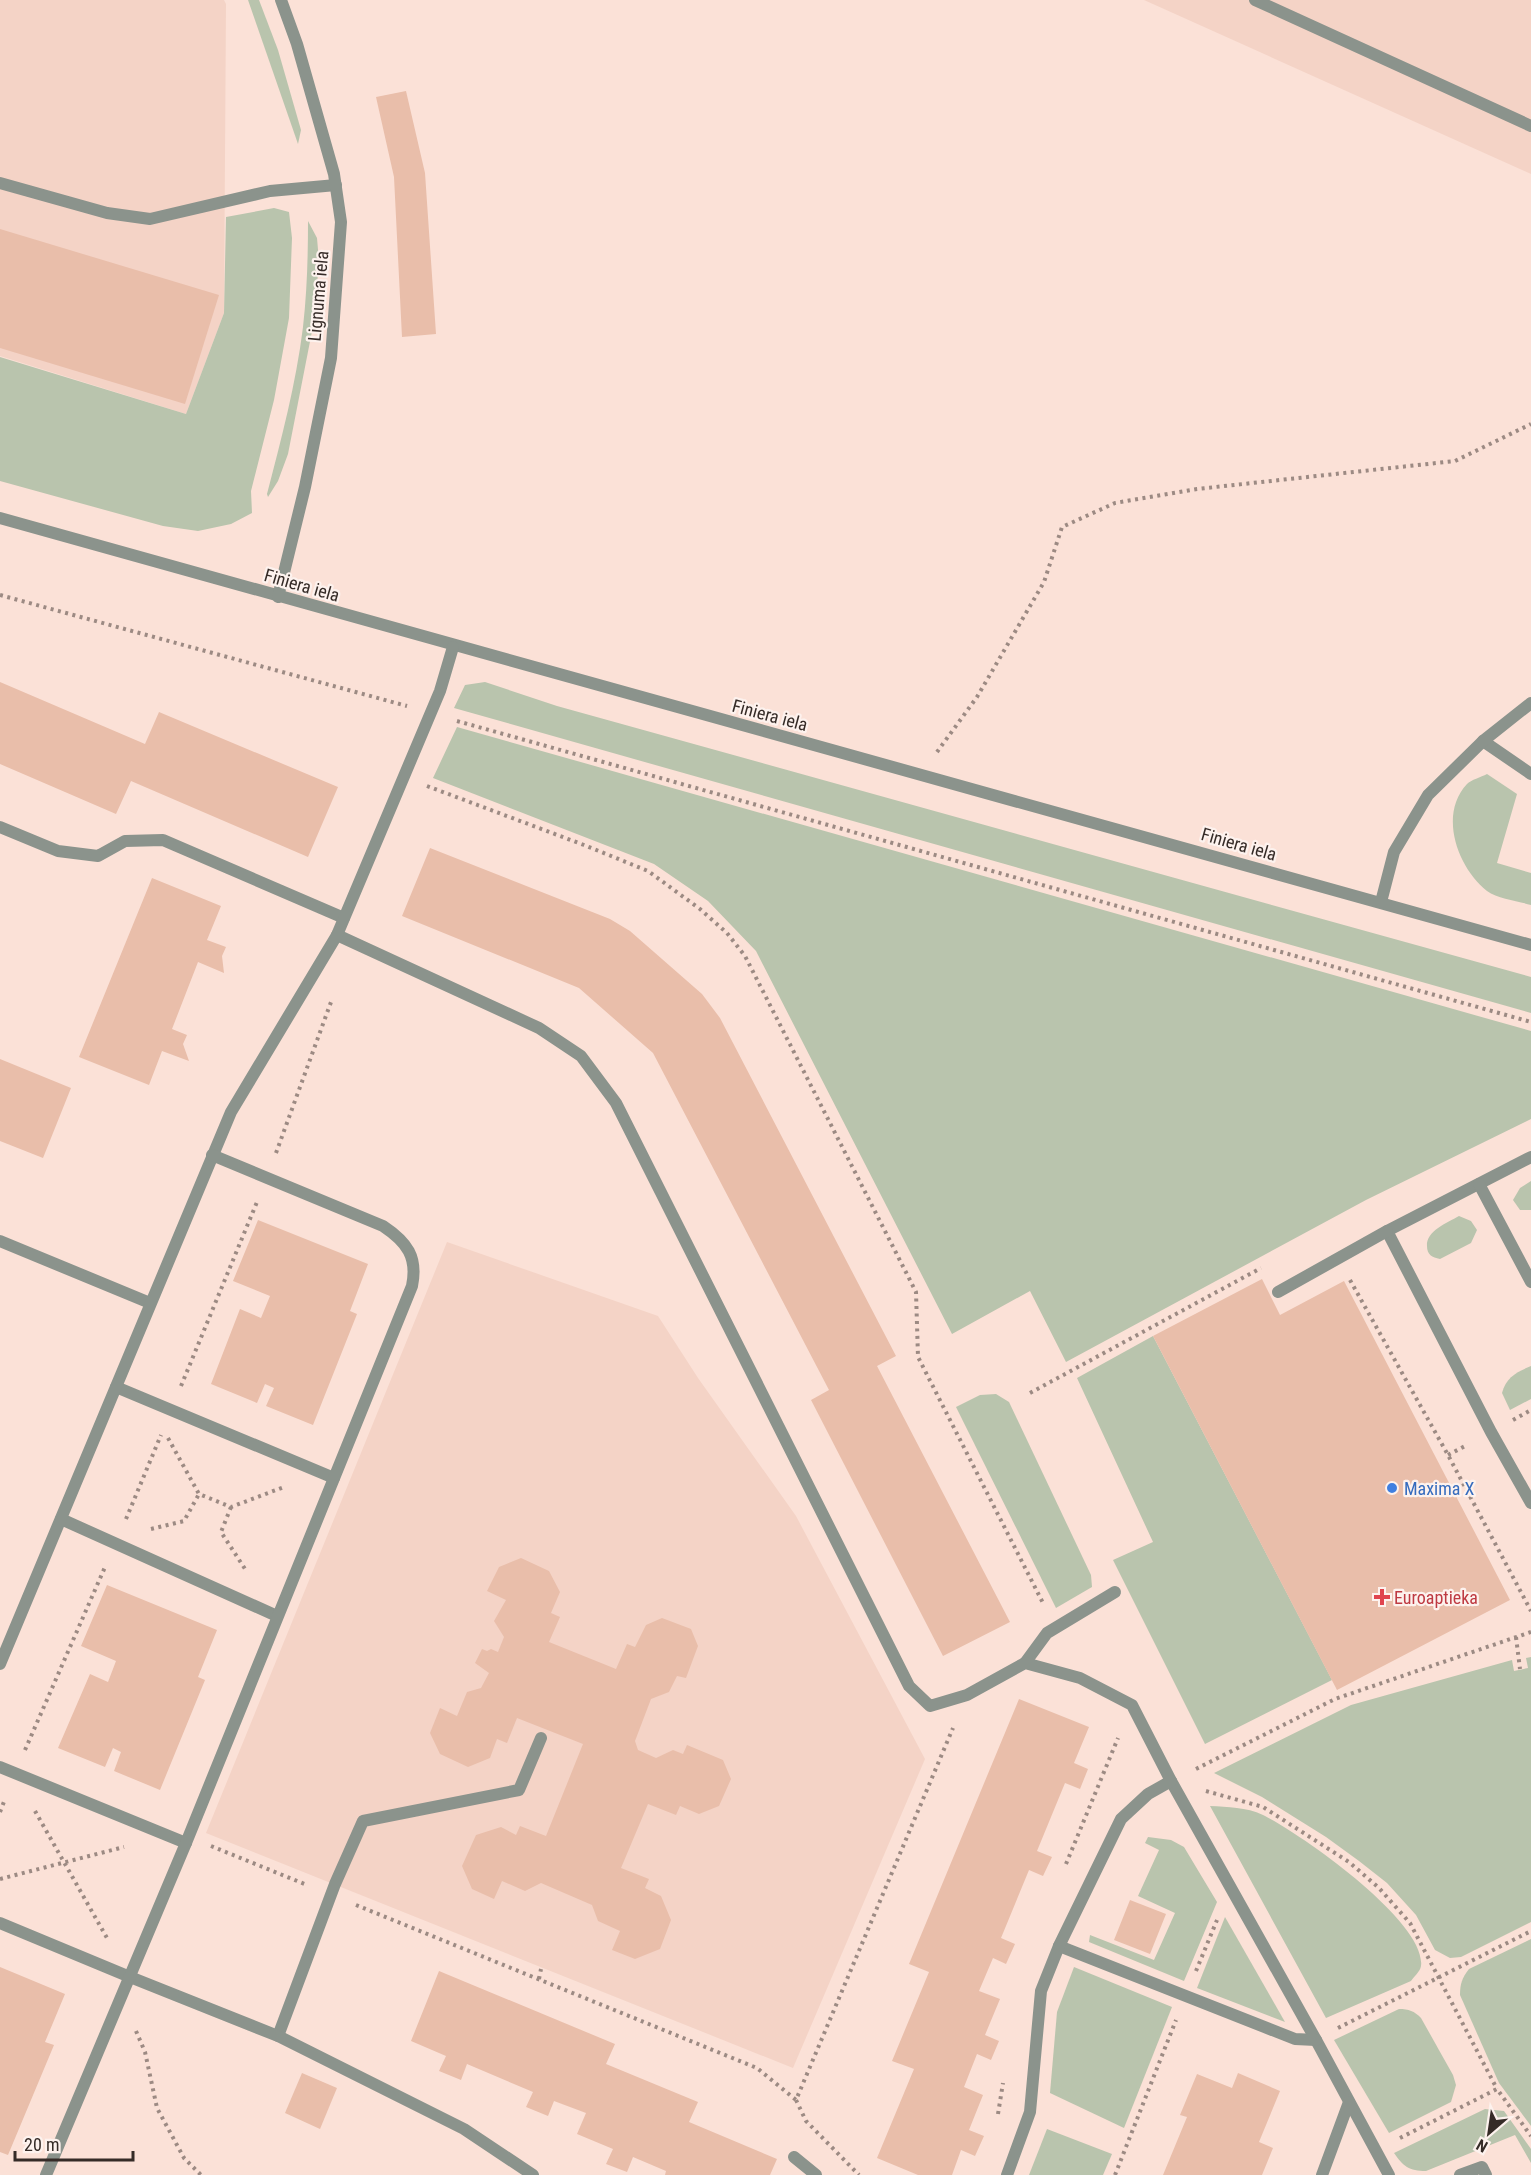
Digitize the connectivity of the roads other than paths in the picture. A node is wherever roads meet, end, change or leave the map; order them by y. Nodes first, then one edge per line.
1 (281, 0) edge
2 (1255, 0) edge
3 (1531, 126) edge
4 (0, 183) edge
5 (336, 185) junction
6 (0, 518) edge
7 (278, 597) junction
8 (453, 647) junction
9 (1531, 703) edge
10 (1483, 741) junction
11 (1531, 774) edge
12 (0, 828) edge
13 (1381, 902) junction
14 (344, 918) junction
15 (337, 935) junction
16 (1531, 945) edge
17 (212, 1155) junction
18 (1531, 1157) edge
19 (1479, 1184) junction
20 (1388, 1231) junction
21 (0, 1241) edge
22 (1531, 1282) edge
23 (1278, 1292) dead end
24 (150, 1303) junction
25 (116, 1387) junction
26 (334, 1478) junction
27 (1531, 1503) edge
28 (61, 1519) junction
29 (1115, 1592) dead end
30 (277, 1616) junction
31 (1025, 1663) junction
32 (0, 1664) edge
33 (541, 1738) dead end
34 (0, 1767) edge
35 (1171, 1781) junction
36 (186, 1843) junction
37 (0, 1923) edge
38 (1059, 1946) junction
39 (130, 1977) junction
40 (278, 2036) junction
41 (1316, 2040) junction
42 (1349, 2102) junction
43 (794, 2157) dead end
44 (46, 2175) edge
45 (533, 2175) edge
46 (816, 2175) edge
47 (1007, 2175) edge
48 (1322, 2175) edge
49 (1389, 2175) edge
50 (1460, 2175) edge
51 (1486, 2175) edge

1 - 5 street, Lignuma iela
2 - 3 street
4 - 5 street
5 - 7 street, Lignuma iela
6 - 7 street, Finiera iela
7 - 8 street, Finiera iela
8 - 13 street, Finiera iela
8 - 14 street
9 - 10 street
10 - 11 street
10 - 13 street
12 - 14 street
13 - 16 street, Finiera iela
14 - 15 street
15 - 17 street
15 - 31 street
17 - 24 street
17 - 26 street
18 - 19 street
19 - 20 street
19 - 22 street
20 - 23 street
20 - 27 street
21 - 24 street
24 - 25 street
25 - 26 street
25 - 28 street
26 - 30 street
28 - 30 street
28 - 32 street
29 - 31 street
30 - 36 street
31 - 35 street
33 - 40 street
34 - 36 street
35 - 38 street
35 - 41 street
36 - 39 street
37 - 39 street
38 - 41 street
38 - 47 street
39 - 40 street
39 - 44 street
40 - 45 street
41 - 42 street
42 - 48 street
42 - 49 street
43 - 46 street
50 - 51 street

